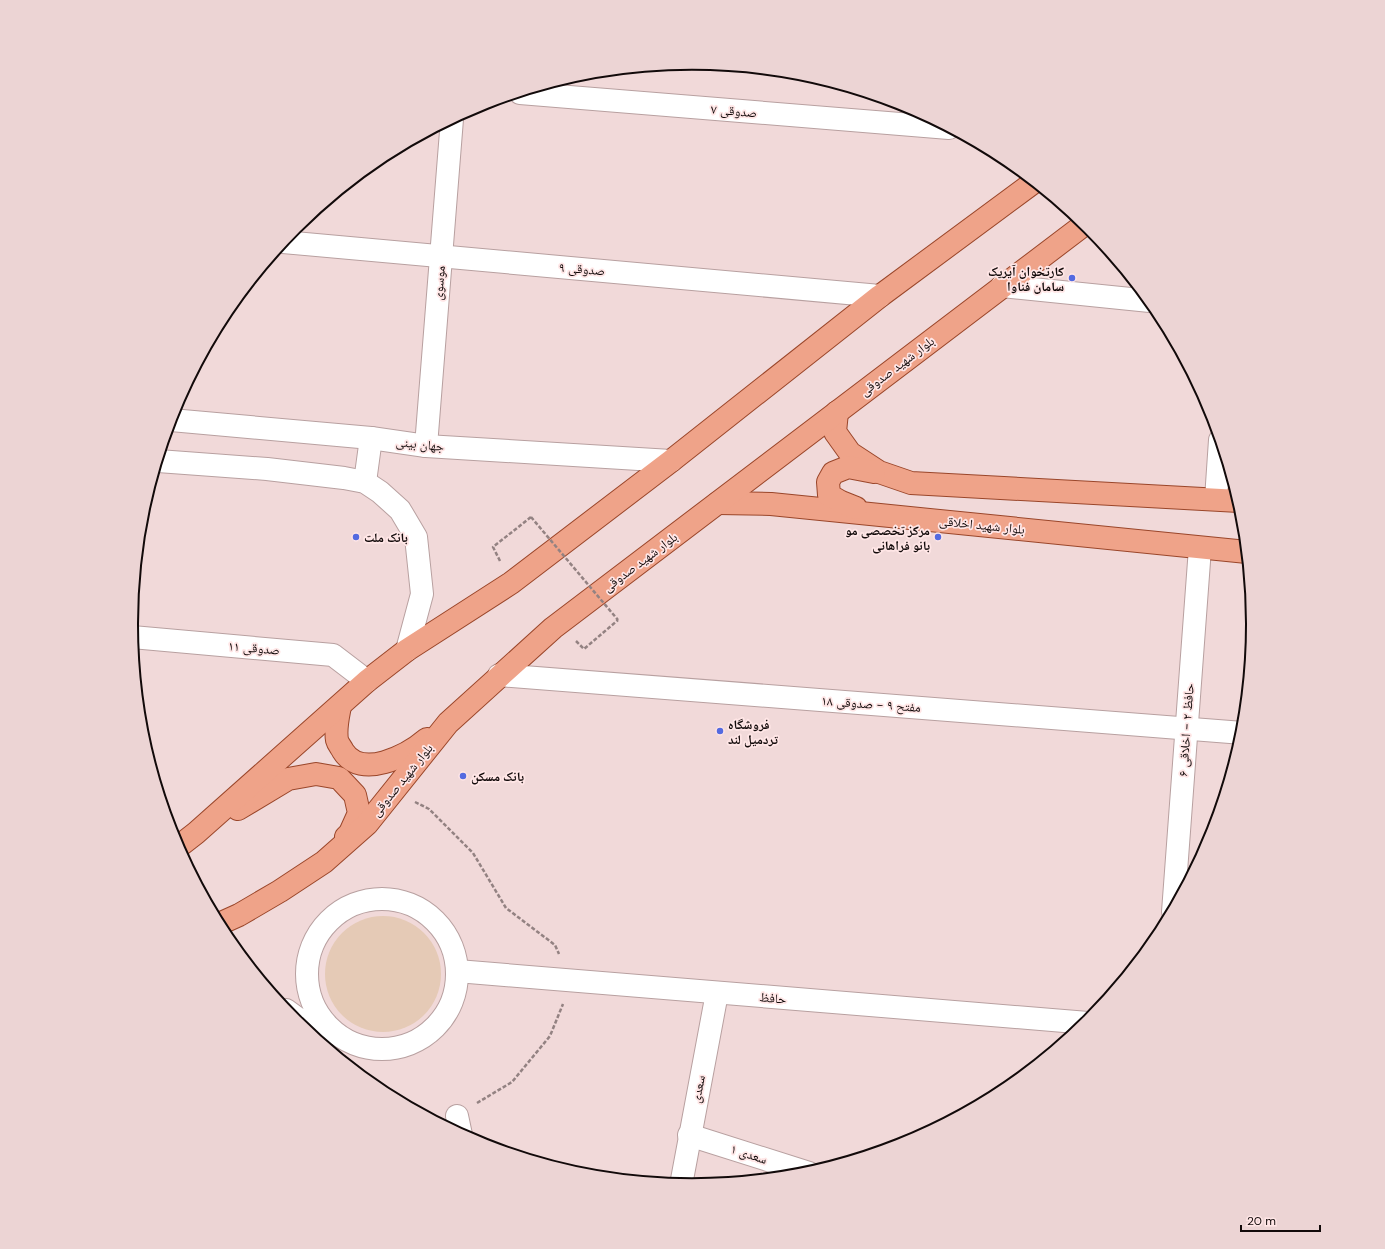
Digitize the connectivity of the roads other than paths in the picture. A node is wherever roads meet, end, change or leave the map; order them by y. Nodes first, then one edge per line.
1 (532, 94) edge
2 (452, 125) edge
3 (938, 127) edge
4 (1030, 185) edge
5 (1080, 228) edge
6 (291, 243) edge
7 (441, 256) junction
8 (1002, 286) junction
9 (880, 296) junction
10 (1142, 300) edge
11 (837, 412) junction
12 (177, 421) edge
13 (371, 438) junction
14 (426, 446) junction
15 (1219, 451) edge
16 (163, 461) edge
17 (671, 461) junction
18 (879, 472) junction
19 (365, 482) junction
20 (1216, 499) junction
21 (1232, 500) edge
22 (718, 503) junction
23 (873, 514) junction
24 (1200, 548) junction
25 (1242, 552) edge
26 (138, 638) edge
27 (407, 650) junction
28 (499, 676) junction
29 (367, 681) junction
30 (340, 706) junction
31 (448, 723) junction
32 (1186, 729) junction
33 (1236, 733) edge
34 (196, 833) junction
35 (183, 843) edge
36 (324, 862) junction
37 (1173, 902) edge
38 (224, 922) edge
39 (457, 971) junction
40 (717, 993) junction
41 (305, 1022) edge
42 (1079, 1022) edge
43 (343, 1038) junction
44 (689, 1135) junction
45 (796, 1169) edge
46 (682, 1179) edge

1 - 3 street, صدوقی ۷
2 - 7 street, موسوی
4 - 9 main road
5 - 8 main road, بلوار شهید صدوقی
6 - 7 street, صدوقی ۹
7 - 9 street, صدوقی ۹
7 - 14 street, موسوی
8 - 10 street
8 - 11 main road, بلوار شهید صدوقی
9 - 17 main road
11 - 18 main road
11 - 22 main road, بلوار شهید صدوقی
12 - 13 street, جهان بینی
13 - 14 street, جهان بینی
13 - 19 street
14 - 17 street, جهان بینی
15 - 20 street
16 - 19 street
17 - 27 main road
18 - 20 main road
18 - 23 main road
19 - 27 street
20 - 21 main road
22 - 23 main road, بلوار شهید اخلاقی
22 - 28 main road, بلوار شهید صدوقی
23 - 24 main road, بلوار شهید اخلاقی
24 - 25 main road, بلوار شهید اخلاقی
24 - 32 street, حافظ ۲ - اخلاقی ۶
26 - 29 street, صدوقی ۱۱
27 - 29 main road
28 - 31 main road, بلوار شهید صدوقی
28 - 32 street, مفتح ۹ - صدوقی ۱۸
29 - 30 main road
30 - 31 main road
30 - 34 main road
31 - 36 main road, بلوار شهید صدوقی
32 - 33 street, مفتح ۹ - صدوقی ۱۸
32 - 37 street, حافظ ۲ - اخلاقی ۶
34 - 35 main road
34 - 36 main road
36 - 38 main road, بلوار شهید صدوقی
39 - 40 street, حافظ
39 - 43 street
39 - 43 street
40 - 42 street, حافظ
40 - 44 street, سعدی
41 - 43 street
44 - 45 street, سعدی ۱
44 - 46 street, سعدی

